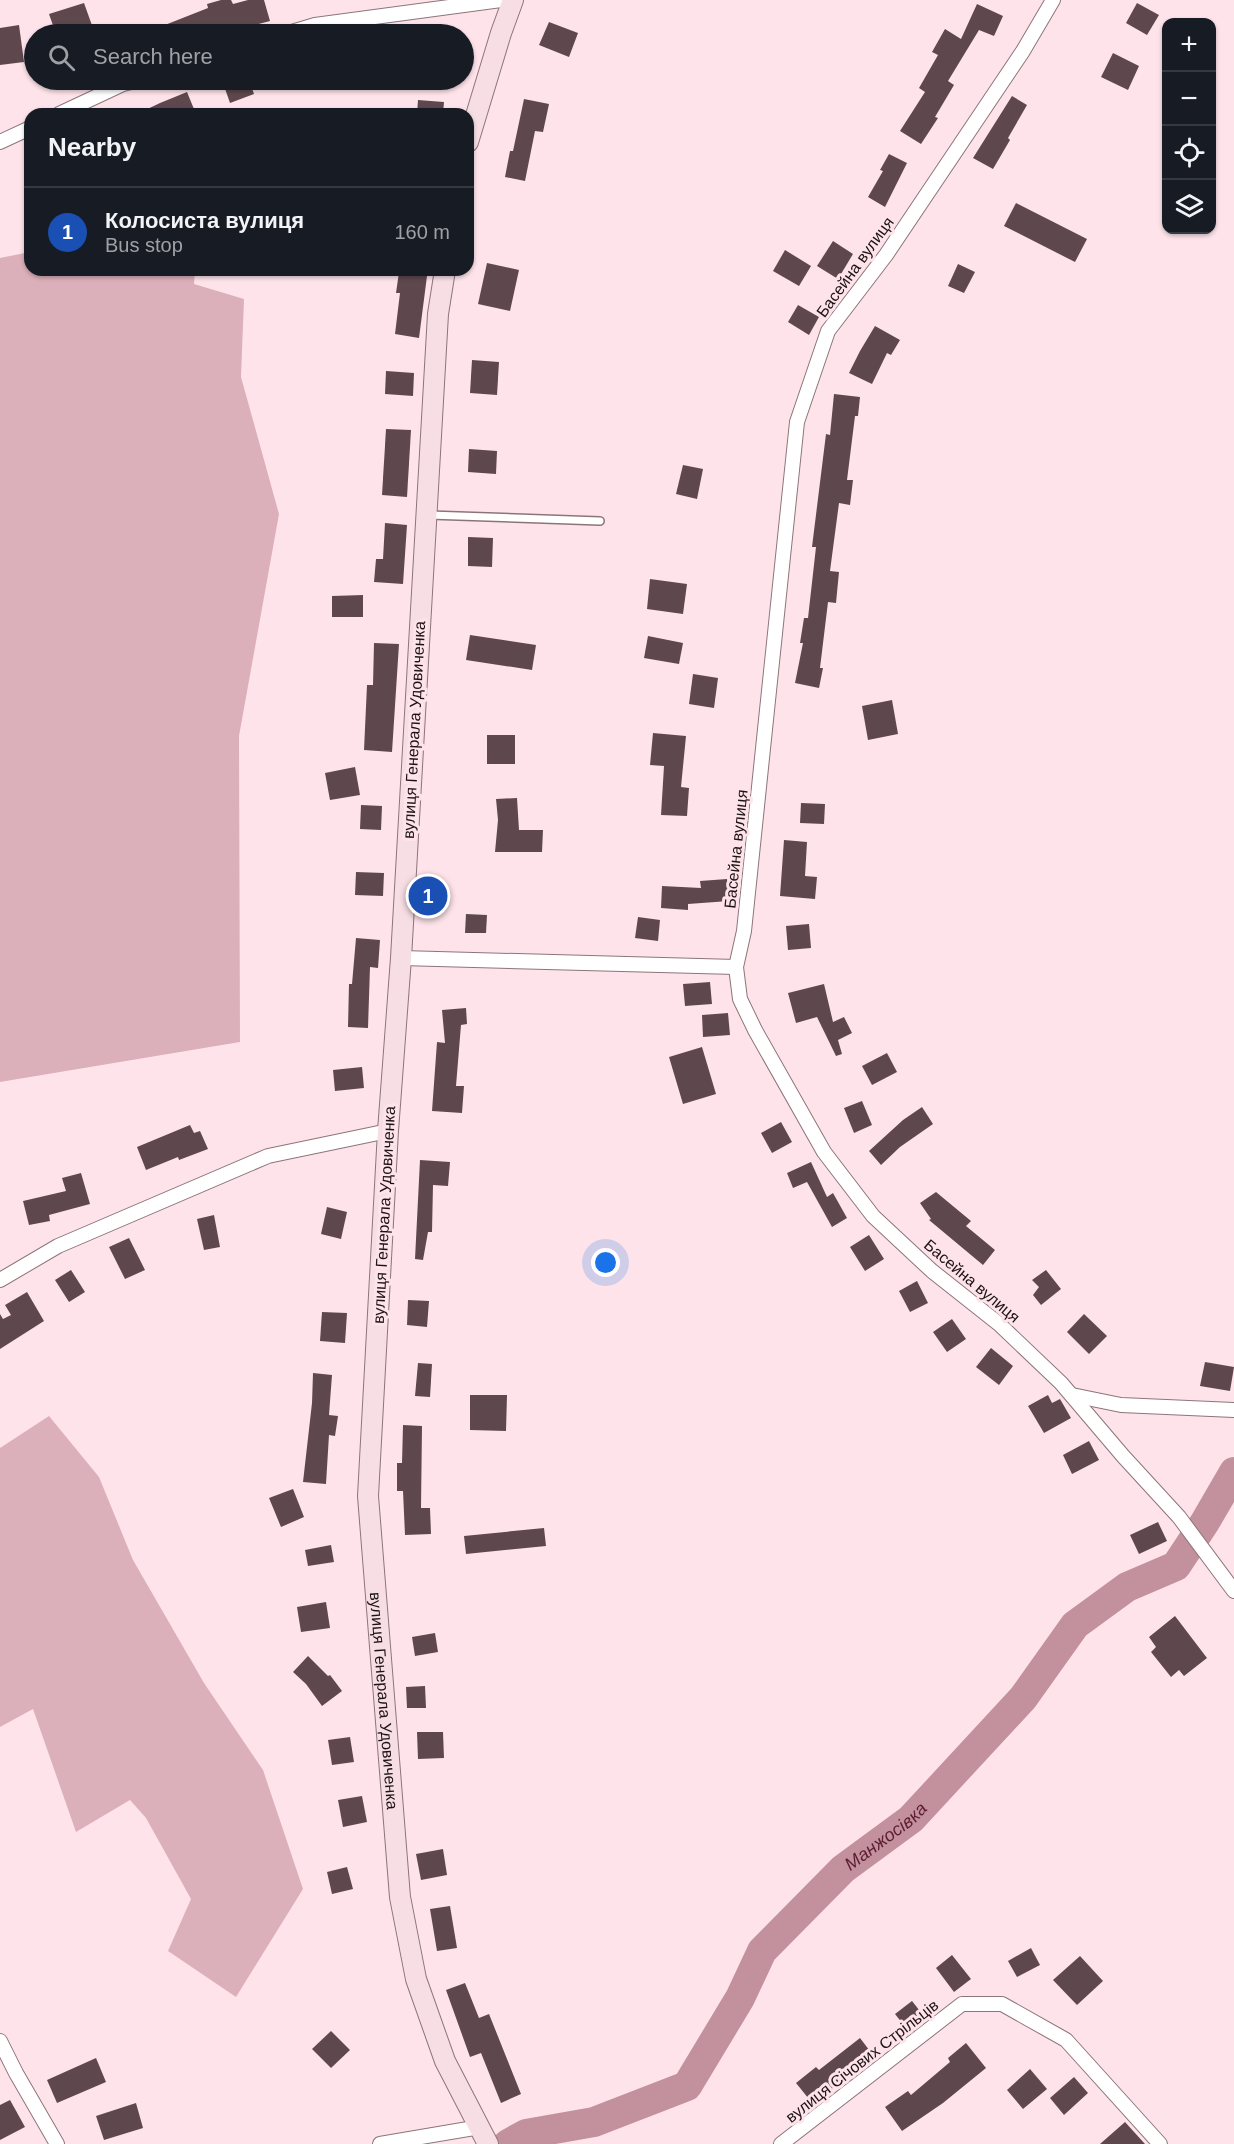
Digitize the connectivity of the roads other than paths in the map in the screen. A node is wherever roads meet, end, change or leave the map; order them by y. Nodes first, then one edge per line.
1 (501, 0) edge
2 (513, 0) edge
3 (1053, 0) edge
4 (322, 24) edge
5 (110, 90) edge
6 (72, 108) edge
7 (474, 122) edge
8 (24, 131) edge
9 (0, 142) edge
10 (444, 276) edge
11 (427, 515) junction
12 (600, 521) dead end
13 (401, 958) junction
14 (736, 967) junction
15 (388, 1131) junction
16 (0, 1280) edge
17 (1072, 1395) junction
18 (1234, 1410) edge
19 (1234, 1591) edge
20 (0, 2041) edge
21 (484, 2136) edge
22 (57, 2144) edge
23 (380, 2144) edge
24 (781, 2144) edge
25 (1160, 2144) edge

1 - 4 street
2 - 7 main road
3 - 14 street, Басейна вулиця
5 - 6 street
8 - 9 street
10 - 11 main road, вулиця Генерала Удовиченка
11 - 12 lane
11 - 13 main road, вулиця Генерала Удовиченка
13 - 14 street
13 - 15 main road, вулиця Генерала Удовиченка
14 - 17 street, Басейна вулиця
15 - 16 street
15 - 21 main road, вулиця Генерала Удовиченка
17 - 18 street
17 - 19 street, Басейна вулиця
20 - 22 street
21 - 23 street
24 - 25 street, вулиця Січових Стрільців

